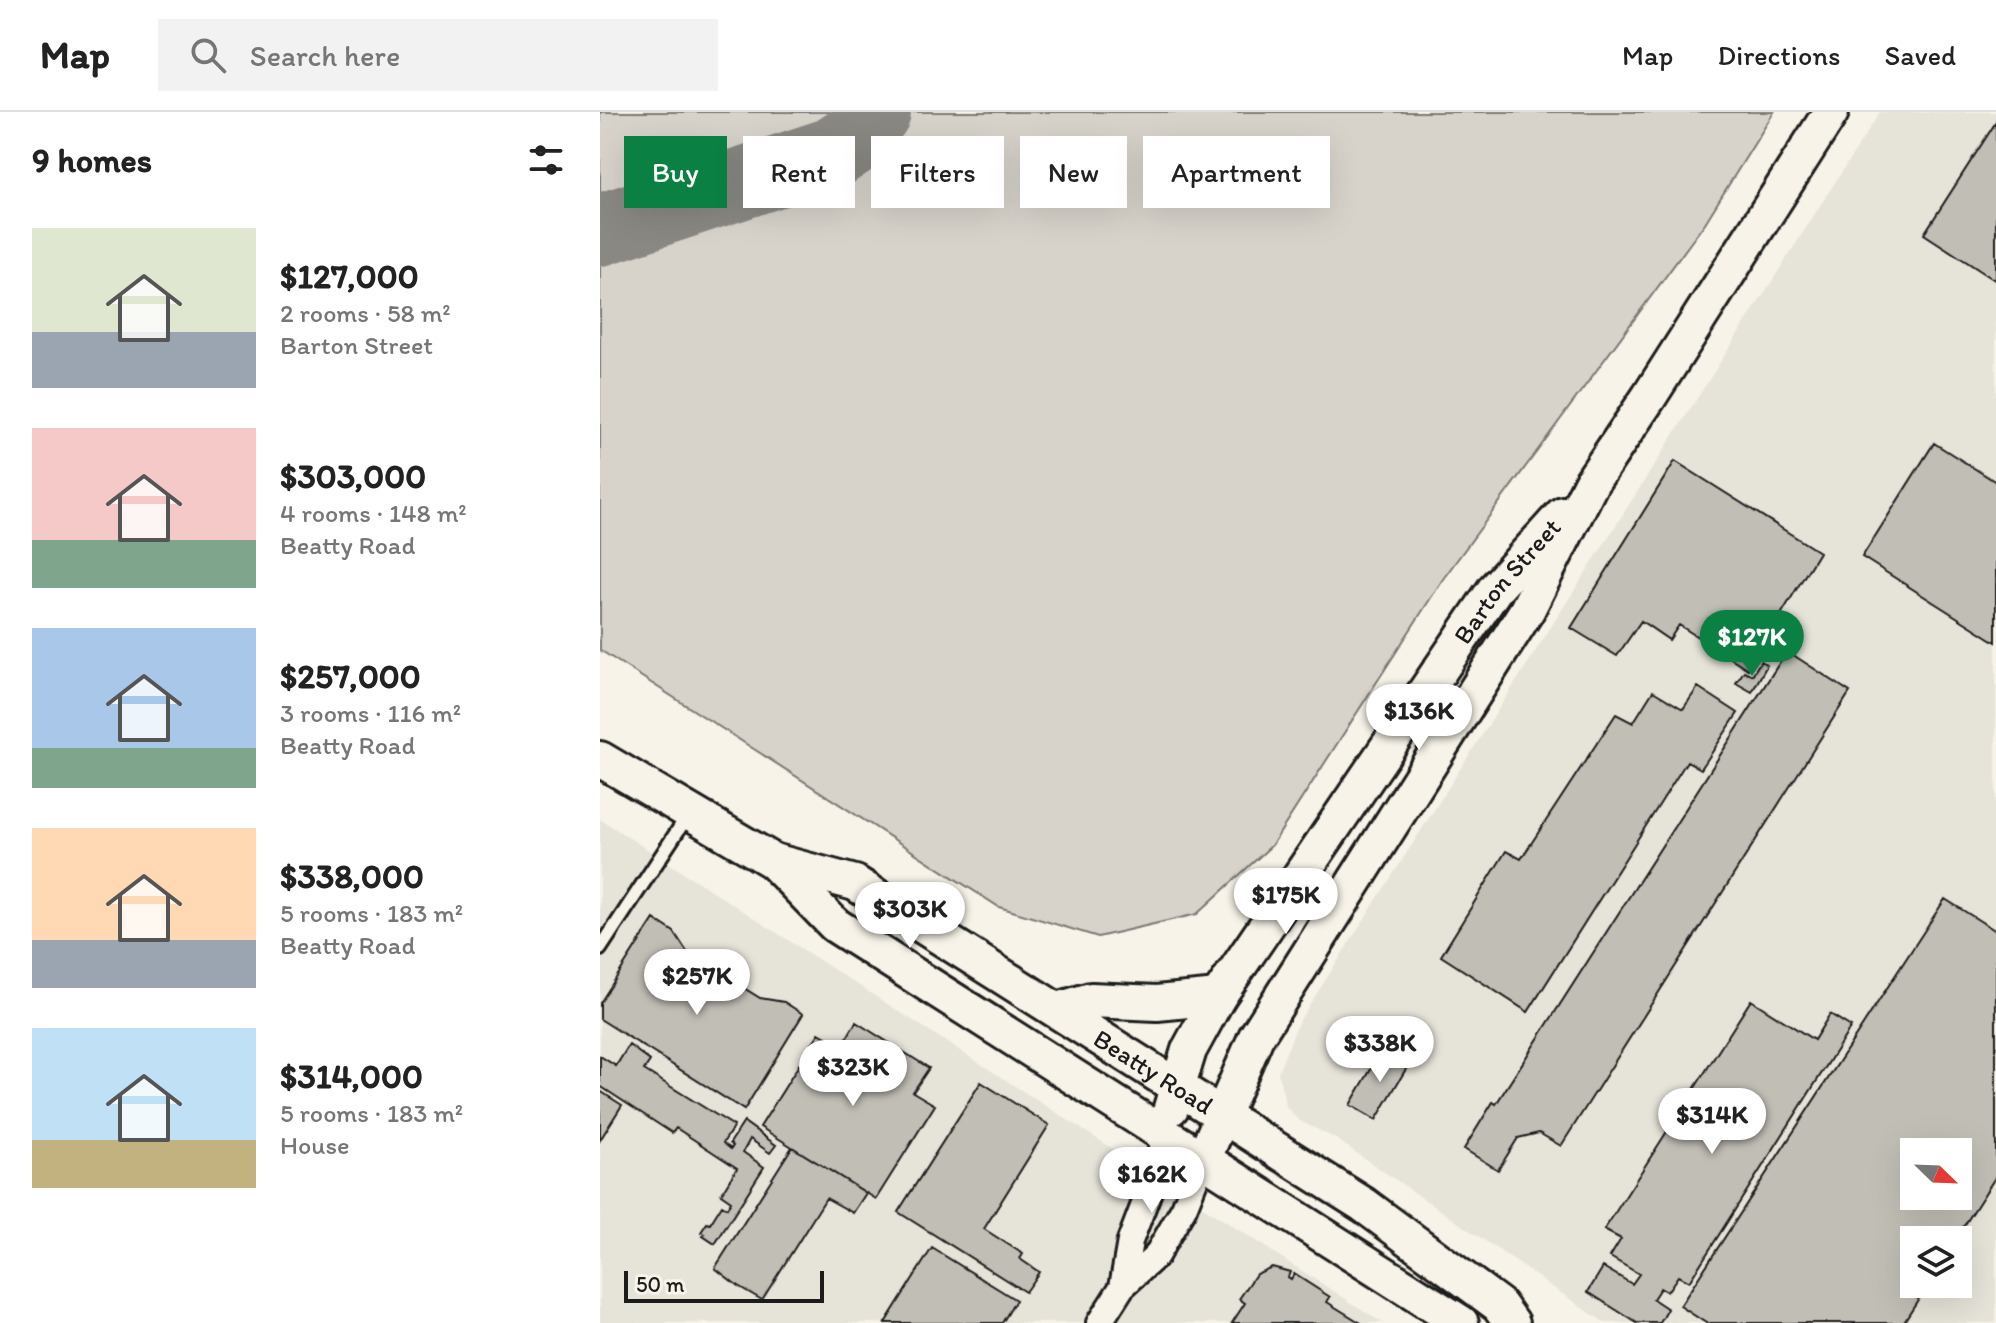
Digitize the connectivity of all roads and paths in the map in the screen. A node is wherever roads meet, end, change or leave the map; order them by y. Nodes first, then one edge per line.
1 (1831, 112) edge
2 (1591, 483) junction
3 (600, 759) edge
4 (690, 812) junction
5 (773, 861) junction
6 (600, 949) edge
7 (1218, 997) junction
8 (1058, 1010) junction
9 (1177, 1086) junction
10 (1222, 1115) junction
11 (1165, 1136) junction
12 (1203, 1160) junction
13 (1122, 1287) junction
14 (1500, 1317) edge
15 (1099, 1323) edge
16 (1461, 1323) edge

1 - 2 main road, Barton Street
2 - 7 main road, Barton Street
2 - 10 main road, Barton Street
3 - 4 main road, Beatty Road
4 - 5 main road, Beatty Road
4 - 6 lane
5 - 8 main road, Beatty Road
5 - 11 main road, Beatty Road
7 - 8 main road
7 - 9 main road, Barton Street
8 - 9 main road, Beatty Road
9 - 10 main road, Beatty Road
9 - 11 main road, Barton Street
10 - 12 main road, Barton Street
10 - 14 main road, Beatty Road
11 - 12 main road, Beatty Road
11 - 13 street
12 - 13 street
12 - 16 main road, Beatty Road
13 - 15 street

